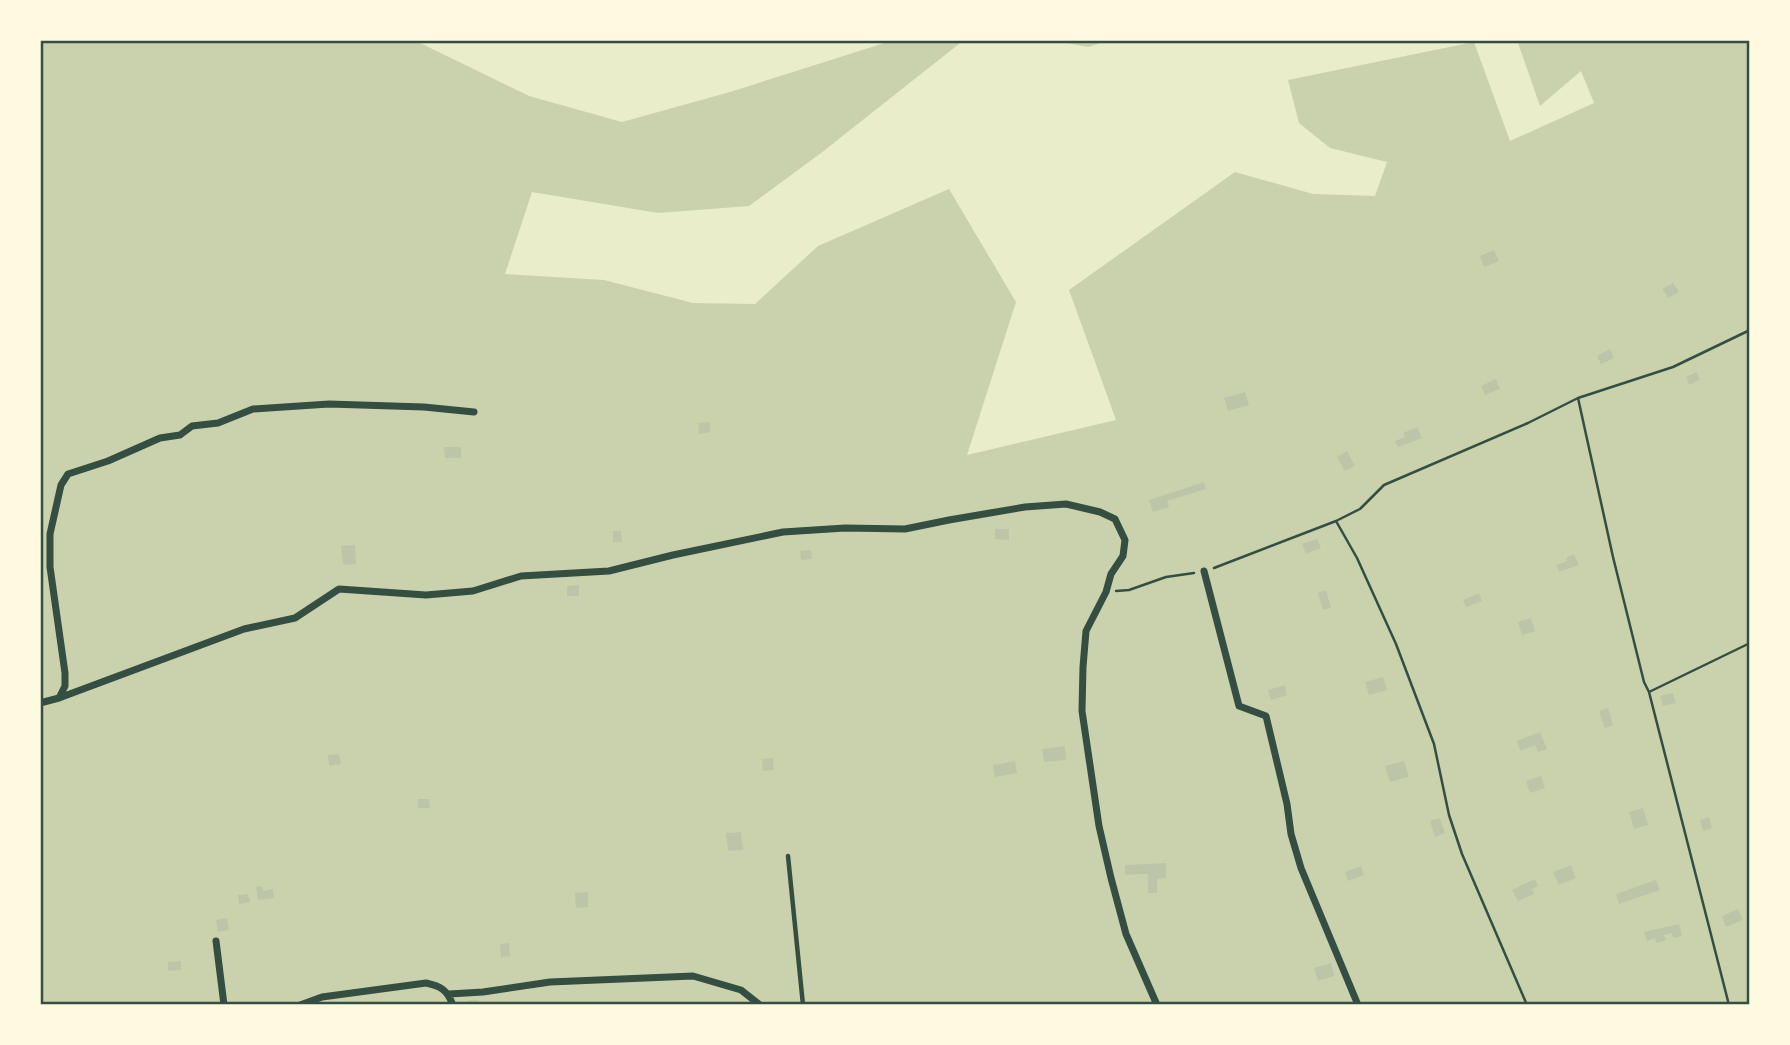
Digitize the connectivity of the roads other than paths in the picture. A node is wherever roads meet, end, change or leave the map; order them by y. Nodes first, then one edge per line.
1 (474, 412) dead end
2 (1204, 571) road end
3 (60, 698) junction
4 (40, 703) edge
5 (788, 856) dead end
6 (216, 941) dead end
7 (449, 994) junction
8 (224, 1005) edge
9 (300, 1005) edge
10 (453, 1005) edge
11 (760, 1005) edge
12 (803, 1005) edge
13 (1157, 1005) edge
14 (1359, 1005) edge

1 - 3 street
2 - 14 street
3 - 4 street
3 - 13 street
5 - 12 lane
6 - 8 street
7 - 9 street
7 - 10 street
7 - 11 street

